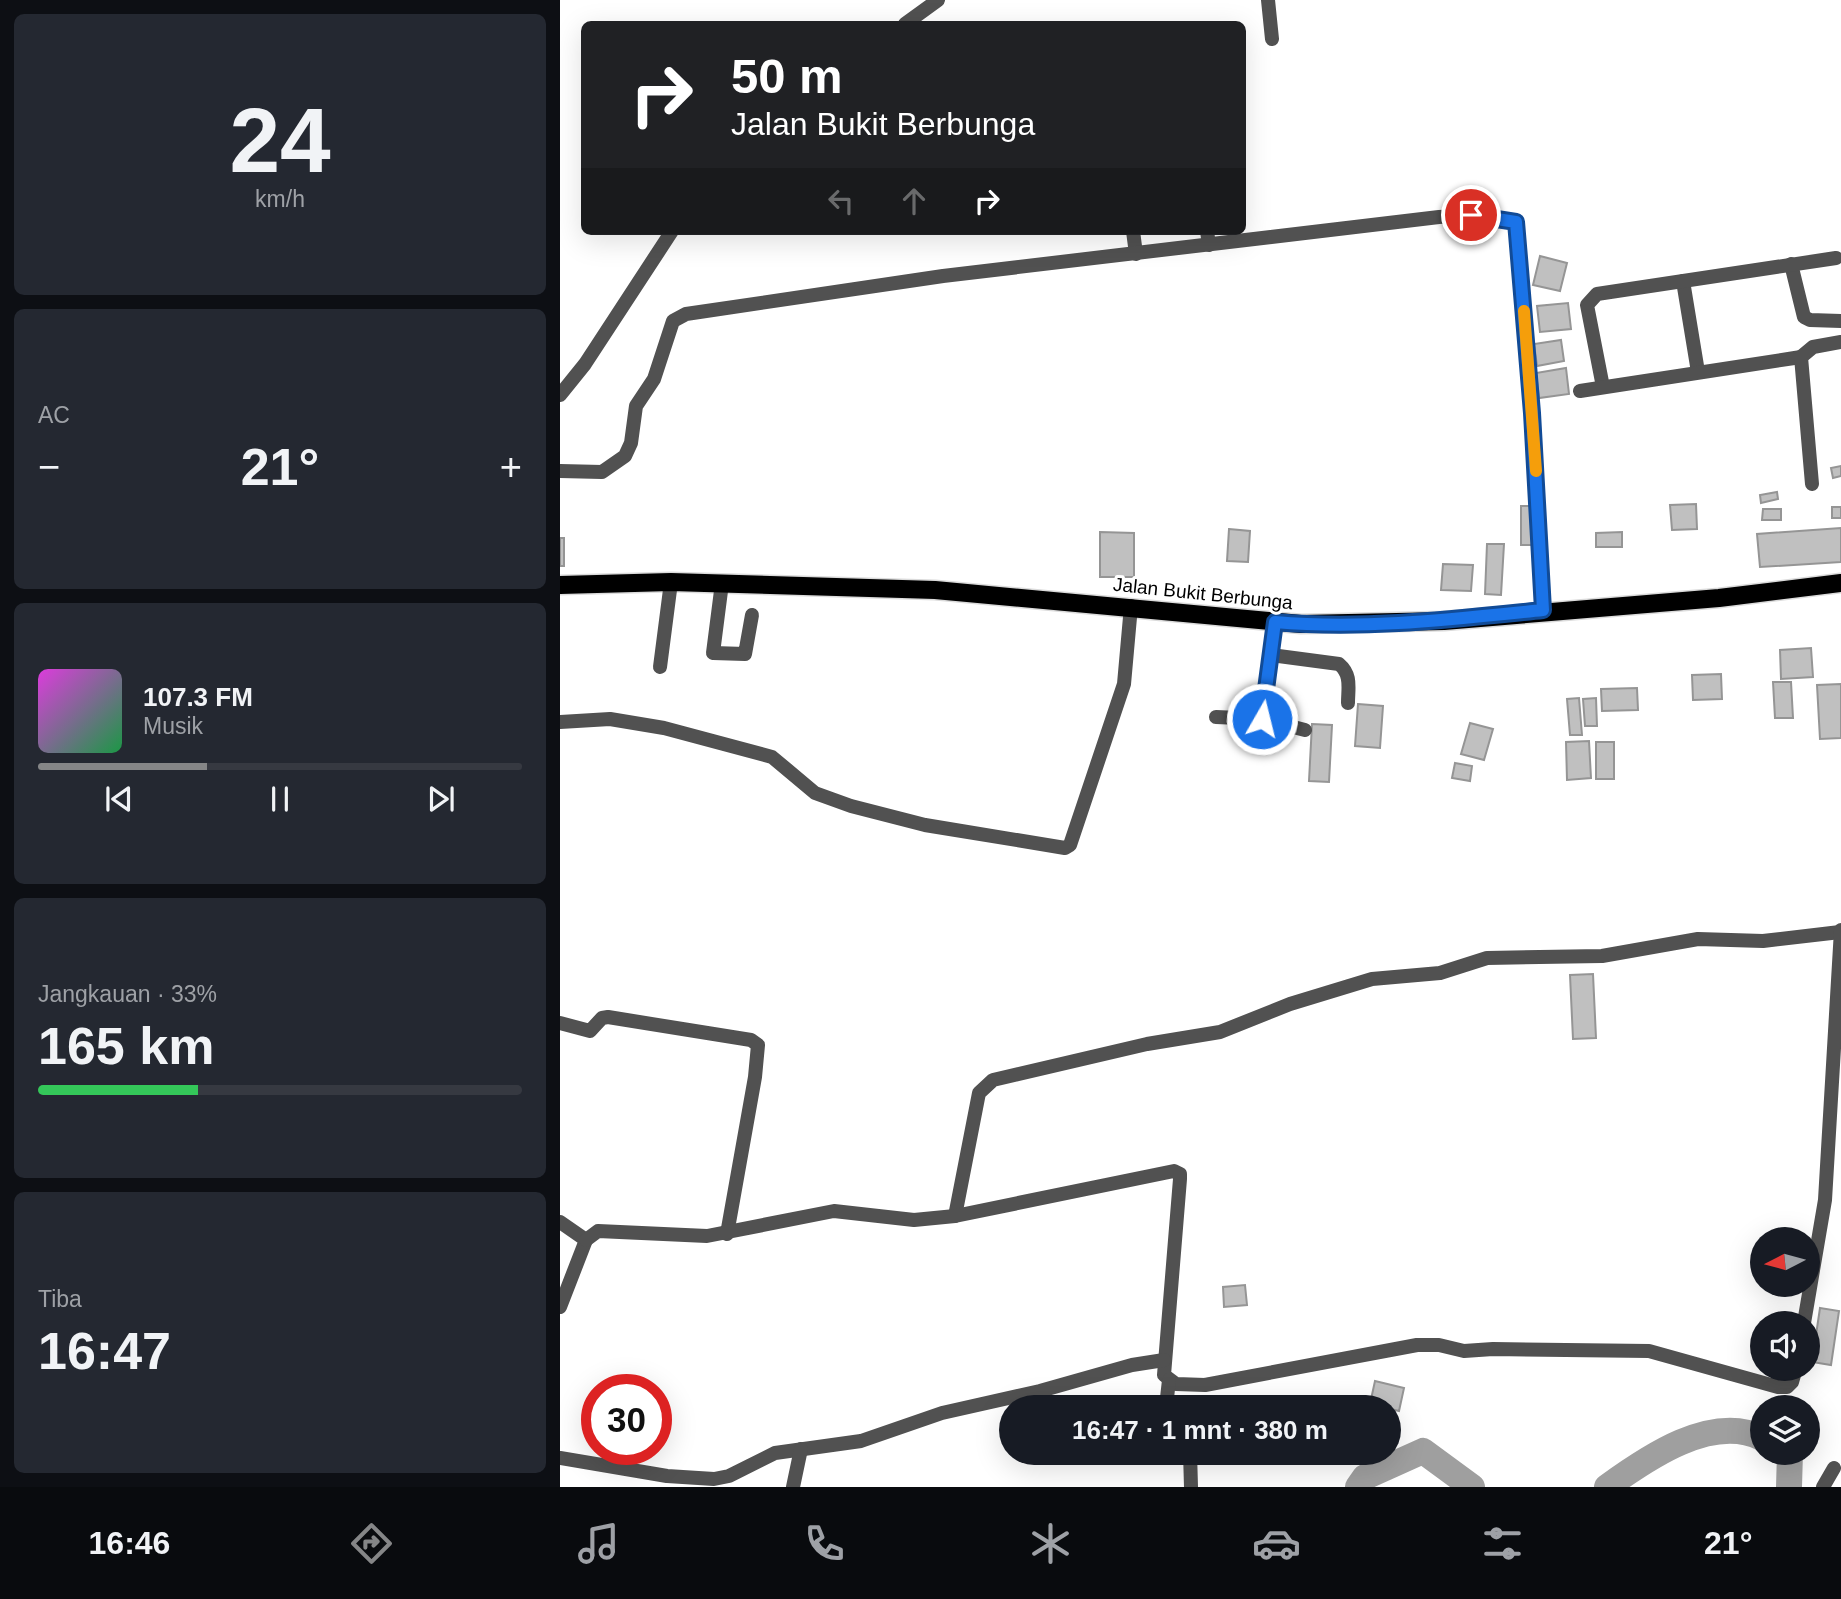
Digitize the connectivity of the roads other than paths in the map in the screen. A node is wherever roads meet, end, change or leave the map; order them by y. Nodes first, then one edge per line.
1 (939, 0) edge
2 (1268, 0) edge
3 (909, 21) edge
4 (1272, 39) dead end
5 (1246, 234) edge
6 (669, 235) edge
7 (1134, 235) edge
8 (1240, 235) edge
9 (1208, 238) edge
10 (1136, 254) junction
11 (1836, 258) dead end
12 (1791, 264) junction
13 (1683, 281) junction
14 (1841, 321) edge
15 (1841, 342) edge
16 (1801, 357) junction
17 (1698, 372) junction
18 (1604, 387) junction
19 (1580, 391) dead end
20 (560, 395) edge
21 (560, 471) edge
22 (1812, 484) dead end
23 (671, 582) junction
24 (722, 583) junction
25 (1841, 583) edge
26 (560, 585) edge
27 (1131, 606) junction
28 (1543, 610) junction
29 (752, 615) dead end
30 (1275, 622) junction
31 (1271, 655) junction
32 (660, 667) dead end
33 (1348, 703) dead end
34 (1216, 717) dead end
35 (1262, 719) junction
36 (560, 722) edge
37 (1305, 730) dead end
38 (1841, 931) edge
39 (560, 1023) edge
40 (955, 1216) junction
41 (560, 1222) edge
42 (727, 1234) junction
43 (586, 1240) junction
44 (560, 1307) edge
45 (1806, 1311) edge
46 (1164, 1360) junction
47 (1750, 1379) edge
48 (1169, 1380) junction
49 (1756, 1381) edge
50 (1792, 1381) edge
51 (1167, 1395) edge
52 (801, 1449) junction
53 (560, 1458) edge
54 (1190, 1465) edge
55 (1834, 1468) dead end
56 (793, 1487) edge
57 (1191, 1487) edge
58 (1823, 1487) edge

1 - 3 street
2 - 4 street
5 - 28 street
6 - 20 street
7 - 10 street
8 - 9 street
9 - 10 street
10 - 21 street
11 - 12 street
12 - 13 street
12 - 14 street
13 - 17 street
13 - 18 street
15 - 16 street
16 - 17 street
16 - 22 street
17 - 18 street
18 - 19 street
23 - 24 main road, Jalan Bukit Berbunga
23 - 26 main road, Jalan Bukit Berbunga
23 - 32 street
24 - 27 main road, Jalan Bukit Berbunga
24 - 29 street
25 - 28 main road, Jalan Bukit Berbunga
27 - 30 main road, Jalan Bukit Berbunga
27 - 36 street
28 - 30 main road, Jalan Bukit Berbunga
30 - 31 street
31 - 33 street
31 - 35 street
34 - 35 street
35 - 37 street
38 - 40 street
38 - 45 street
39 - 42 street
40 - 42 street
40 - 46 street
41 - 43 street
42 - 43 street
43 - 44 street
46 - 48 street
46 - 52 street
47 - 48 street
48 - 51 street
49 - 50 street
52 - 53 street
52 - 56 street
54 - 57 street
55 - 58 street

